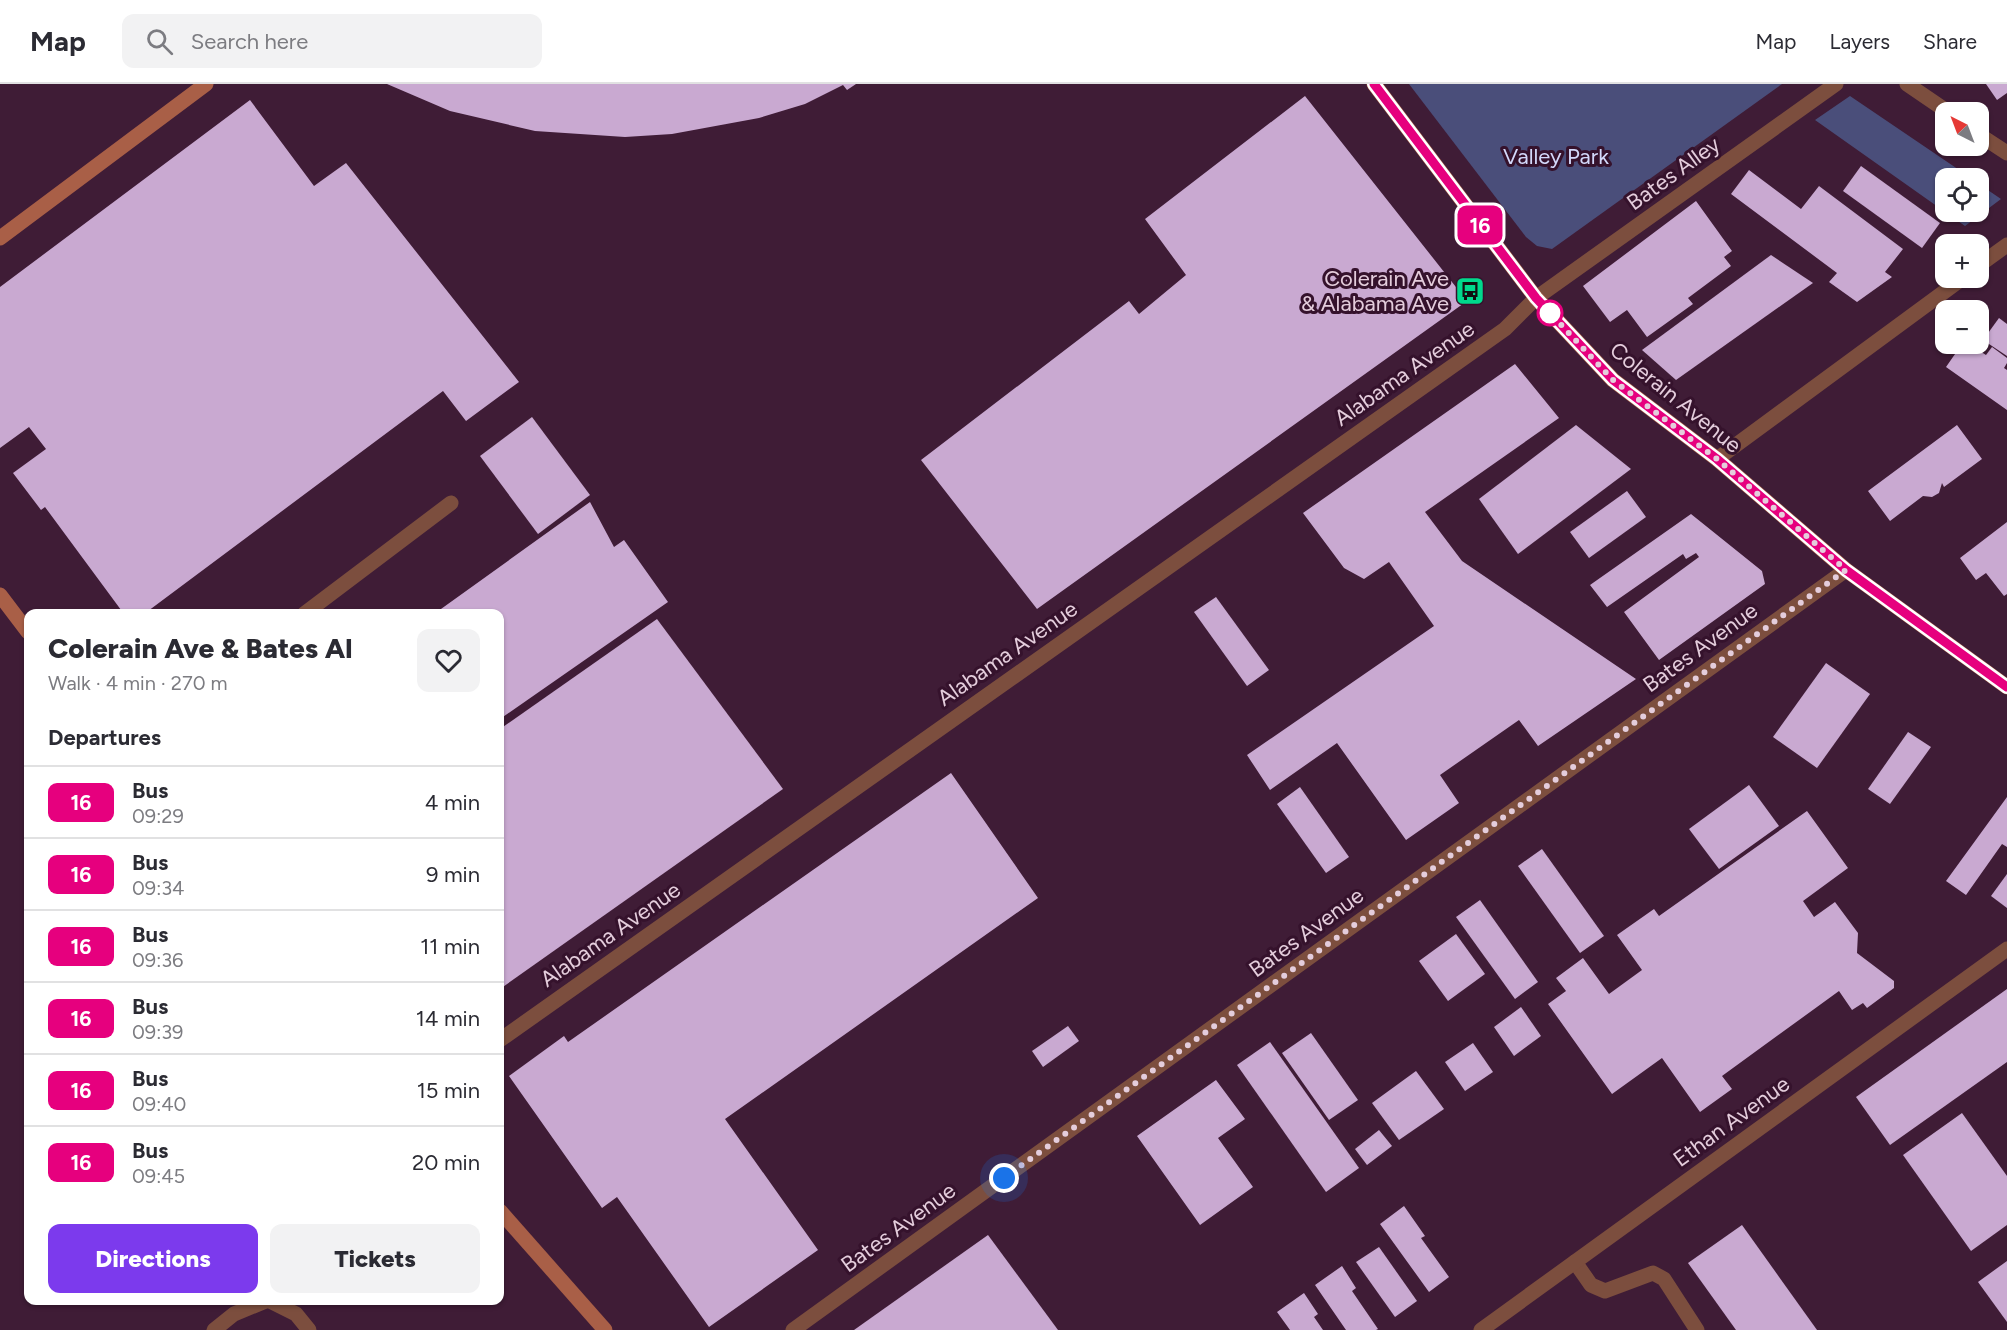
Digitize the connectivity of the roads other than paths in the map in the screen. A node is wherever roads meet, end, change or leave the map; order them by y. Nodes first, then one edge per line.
1 (207, 84) edge
2 (1374, 84) edge
3 (1836, 84) edge
4 (1907, 84) edge
5 (1935, 103) edge
6 (1989, 141) edge
7 (2007, 153) edge
8 (0, 238) edge
9 (2007, 245) edge
10 (1989, 258) edge
11 (1949, 288) edge
12 (1536, 298) junction
13 (1717, 459) junction
14 (451, 503) dead end
15 (1846, 570) junction
16 (0, 595) edge
17 (311, 609) edge
18 (24, 627) edge
19 (2007, 687) edge
20 (2007, 949) edge
21 (504, 1037) edge
22 (504, 1216) edge
23 (1575, 1262) junction
24 (256, 1305) edge
25 (278, 1305) edge
26 (214, 1330) edge
27 (309, 1330) edge
28 (605, 1330) edge
29 (793, 1330) edge
30 (1481, 1330) edge
31 (1697, 1330) edge

1 - 8 street
2 - 12 street, Colerain Avenue
3 - 12 street, Bates Alley
4 - 5 street
6 - 7 street
9 - 10 street
11 - 13 street
12 - 13 street, Colerain Avenue
12 - 21 street, Alabama Avenue
13 - 15 street, Colerain Avenue
14 - 17 street
15 - 19 street, Colerain Avenue
15 - 29 street, Bates Avenue
16 - 18 street
20 - 23 street, Ethan Avenue
22 - 28 street
23 - 30 street, Ethan Avenue
23 - 31 street
24 - 26 street
25 - 27 street

